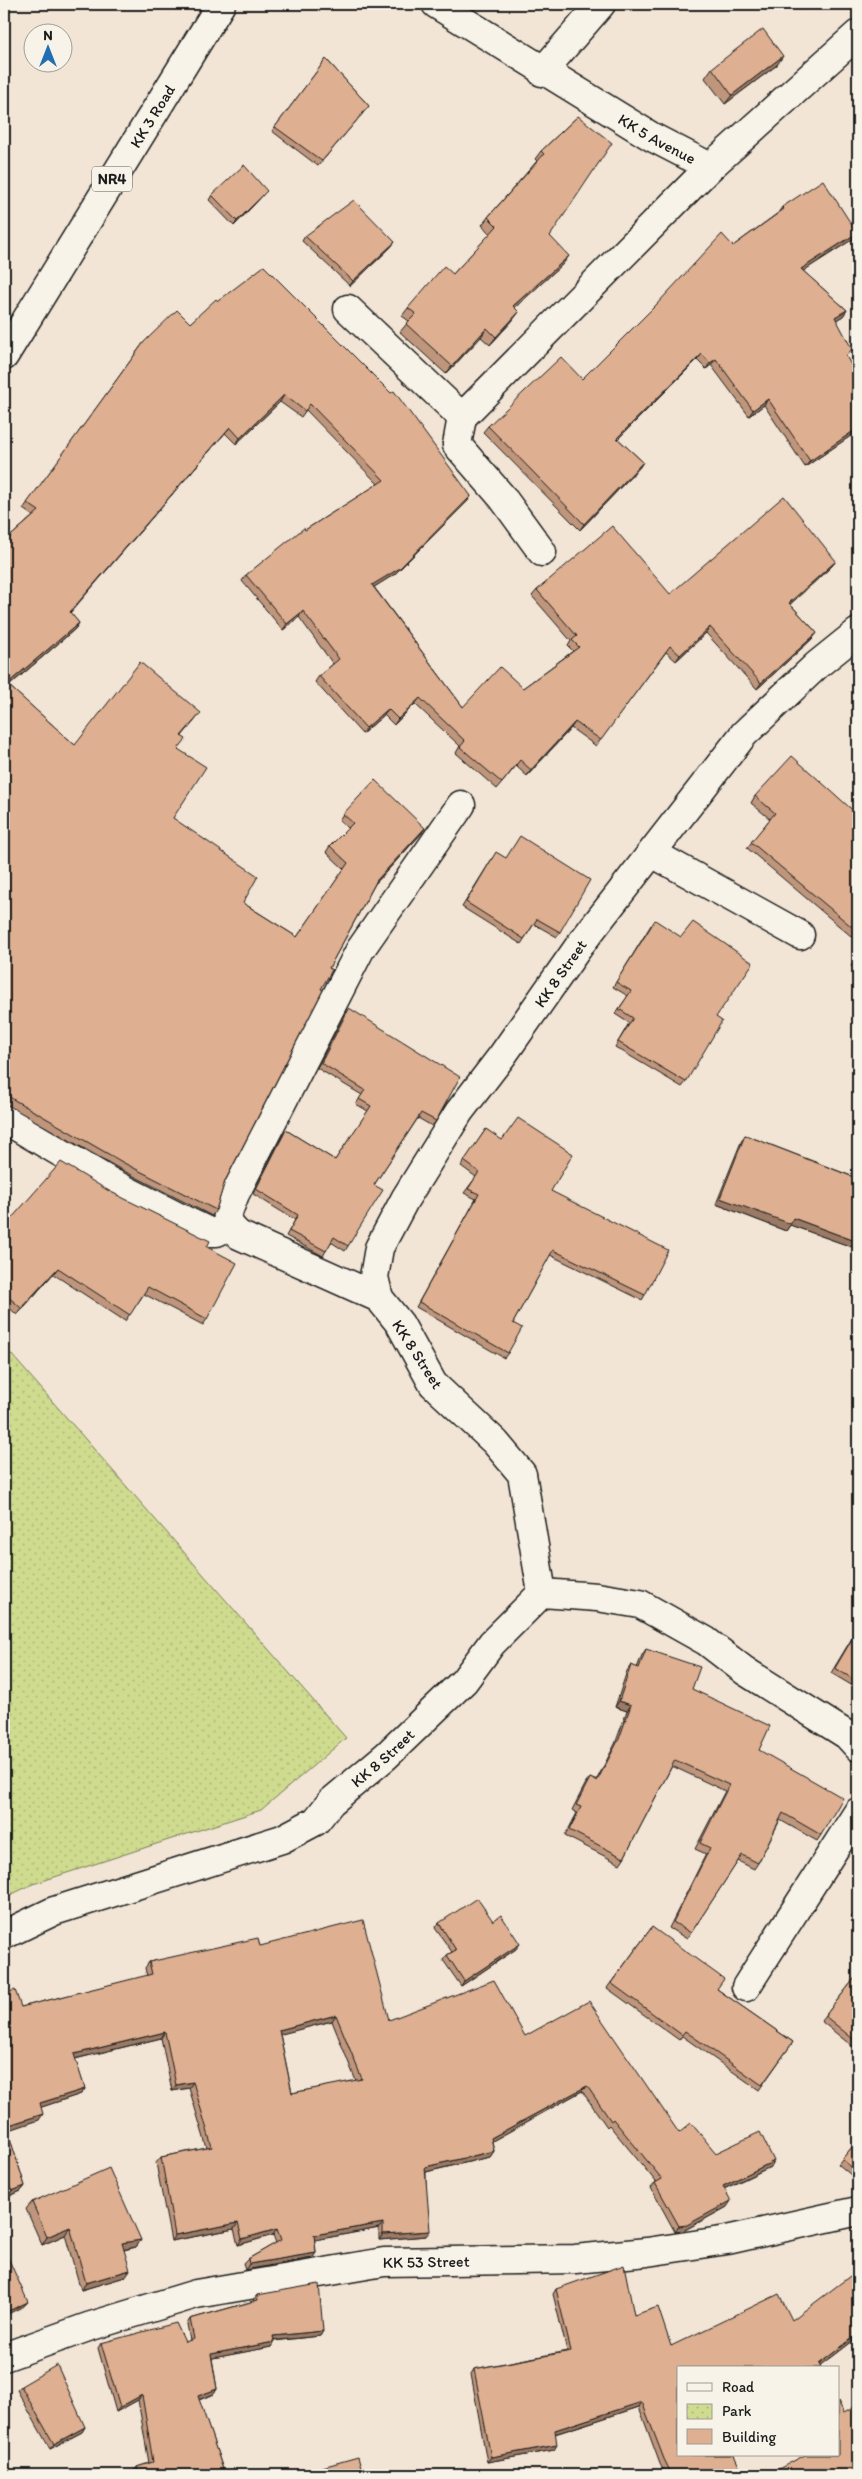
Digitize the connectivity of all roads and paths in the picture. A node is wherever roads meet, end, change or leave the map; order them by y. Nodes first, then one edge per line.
1 (221, 4) edge
2 (436, 4) edge
3 (601, 4) edge
4 (858, 34) edge
5 (542, 72) junction
6 (710, 167) junction
7 (348, 309) dead end
8 (4, 356) edge
9 (462, 417) junction
10 (542, 552) dead end
11 (858, 632) edge
12 (461, 805) dead end
13 (652, 853) junction
14 (800, 935) dead end
15 (4, 1119) edge
16 (228, 1226) junction
17 (379, 1298) junction
18 (542, 1594) junction
19 (858, 1747) edge
20 (858, 1812) edge
21 (4, 1935) edge
22 (746, 1986) dead end
23 (858, 2211) edge
24 (4, 2358) edge

1 - 8 main road, KK 3 Road / NR4
2 - 5 main road, KK 5 Avenue
3 - 5 main road
4 - 6 main road, KK 5 Avenue
5 - 6 main road, KK 5 Avenue
6 - 9 main road
7 - 9 main road
9 - 10 main road
11 - 13 main road, KK 8 Street
12 - 16 main road
13 - 14 main road
13 - 17 main road, KK 8 Street
15 - 16 main road
16 - 17 main road
17 - 18 main road, KK 8 Street
18 - 19 main road
18 - 21 main road, KK 8 Street
20 - 22 main road
23 - 24 main road, KK 53 Street

